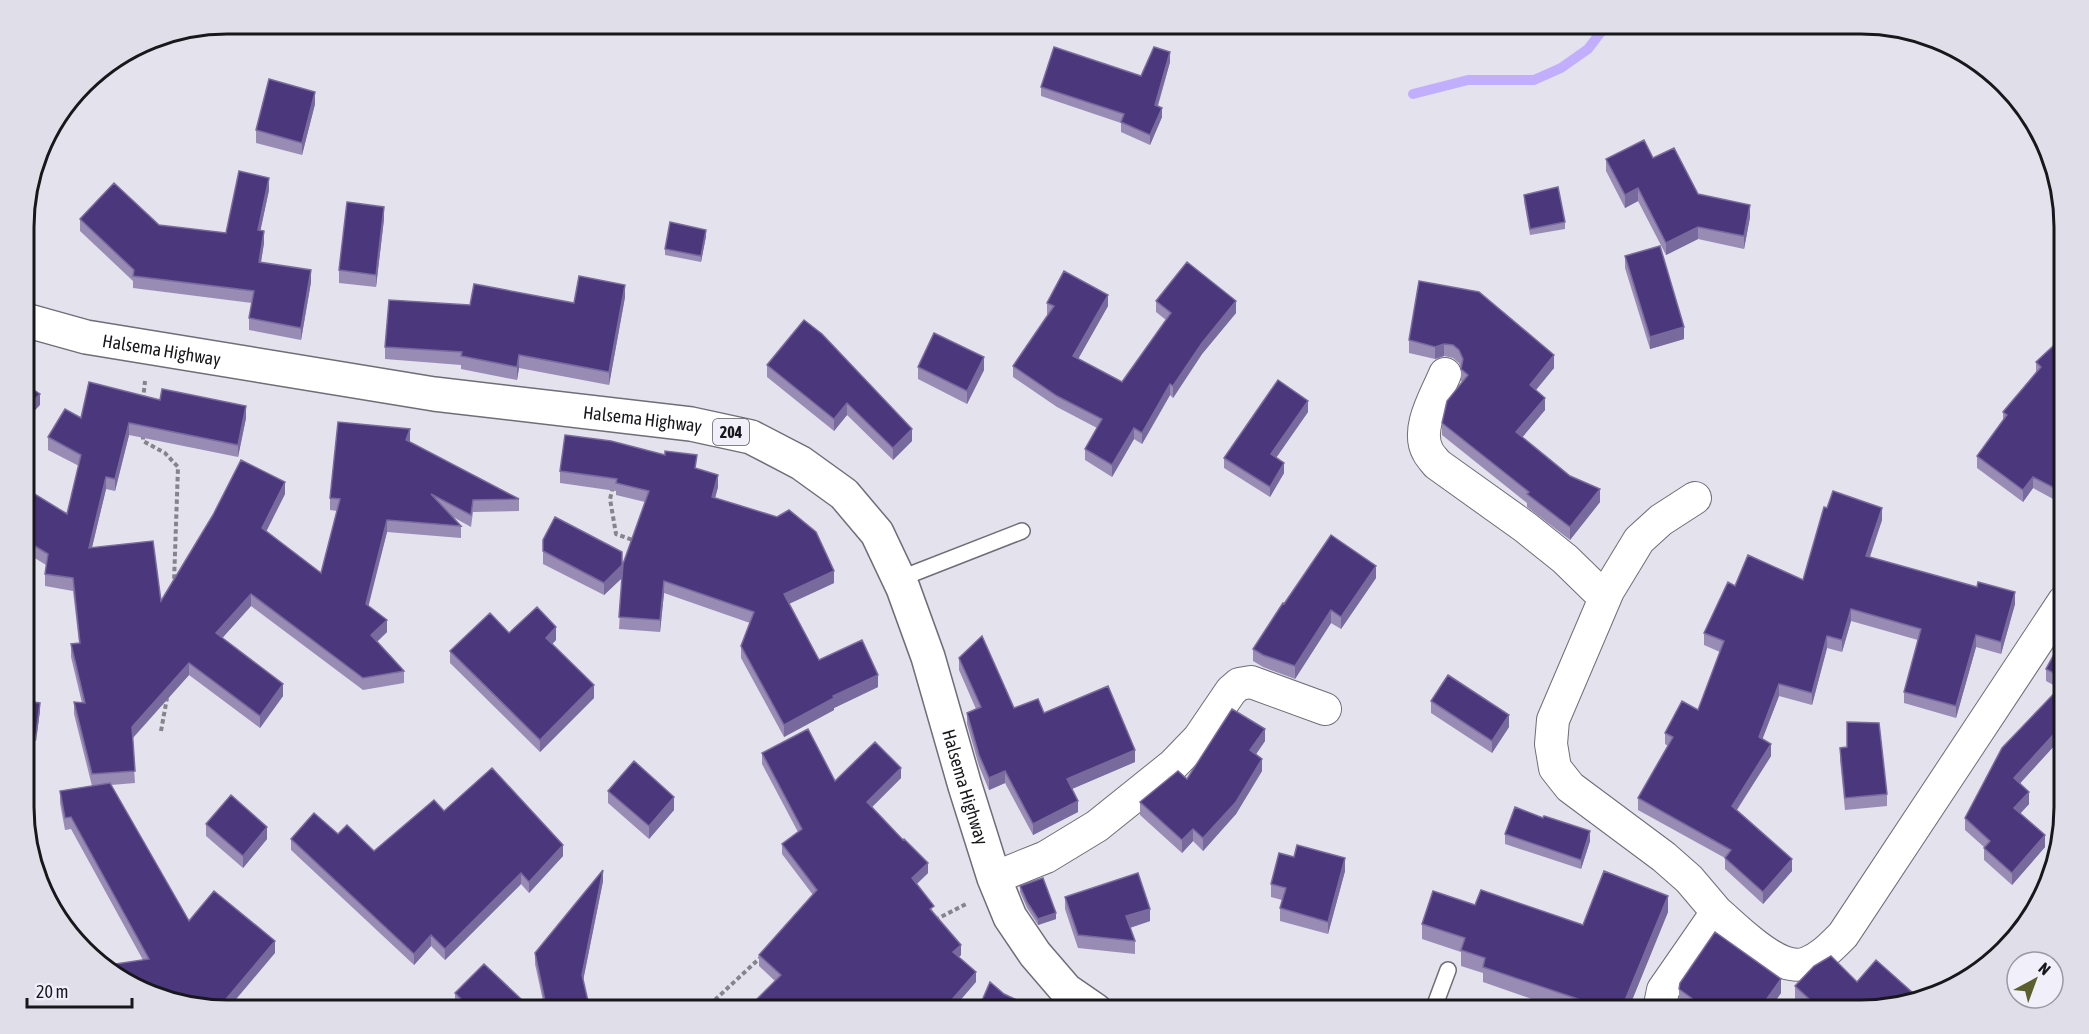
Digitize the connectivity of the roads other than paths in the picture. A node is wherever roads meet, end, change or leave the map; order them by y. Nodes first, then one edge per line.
1 (35, 323) edge
2 (1445, 374) dead end
3 (1695, 498) dead end
4 (1022, 531) dead end
5 (899, 579) junction
6 (1605, 598) junction
7 (2054, 616) edge
8 (1326, 709) dead end
9 (997, 883) junction
10 (1717, 912) junction
11 (1448, 970) dead end
12 (1080, 999) edge
13 (1438, 999) edge
14 (1661, 999) edge

1 - 5 highway, Halsema Highway / 204
2 - 6 street
3 - 6 street
4 - 5 lane
5 - 9 highway, Halsema Highway / 204
6 - 10 street
7 - 10 street
8 - 9 street
9 - 12 highway, Halsema Highway / 204
10 - 14 street
11 - 13 lane

